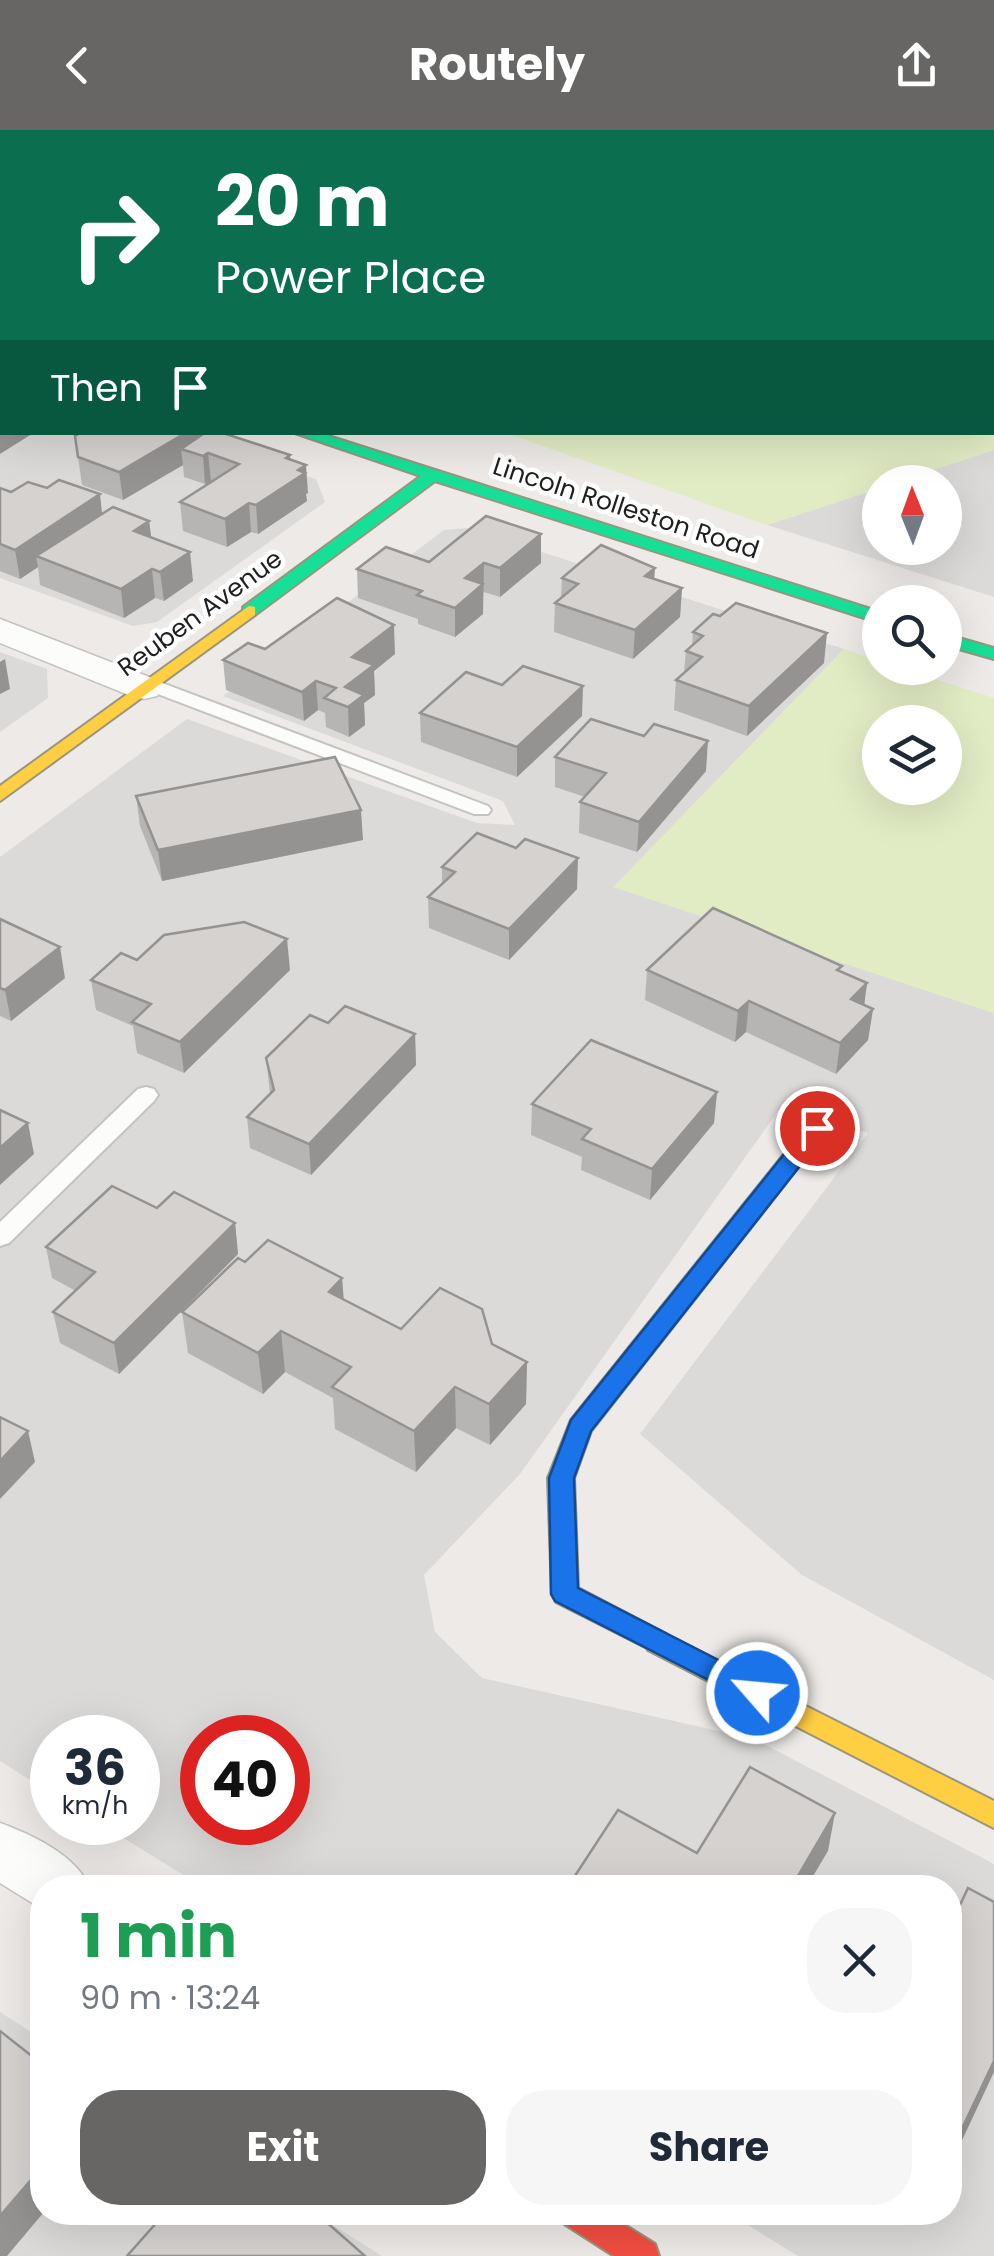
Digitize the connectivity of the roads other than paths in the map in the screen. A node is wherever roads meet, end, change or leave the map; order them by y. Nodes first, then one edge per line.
1 (308, 435) edge
2 (432, 475) junction
3 (862, 612) edge
4 (0, 630) edge
5 (962, 644) edge
6 (994, 654) edge
7 (146, 686) junction
8 (0, 795) edge
9 (481, 810) dead end
10 (146, 1095) dead end
11 (817, 1128) dead end
12 (0, 1237) edge
13 (994, 1815) edge
14 (0, 1850) edge
15 (39, 1875) edge
16 (594, 2225) edge
17 (643, 2256) edge

1 - 2 street, Lincoln Rolleston Road
2 - 3 street, Lincoln Rolleston Road
2 - 7 street, Reuben Avenue
4 - 7 street
5 - 6 street
7 - 8 street, Reuben Avenue
7 - 9 lane
10 - 12 lane
11 - 13 street
14 - 15 street
16 - 17 street

